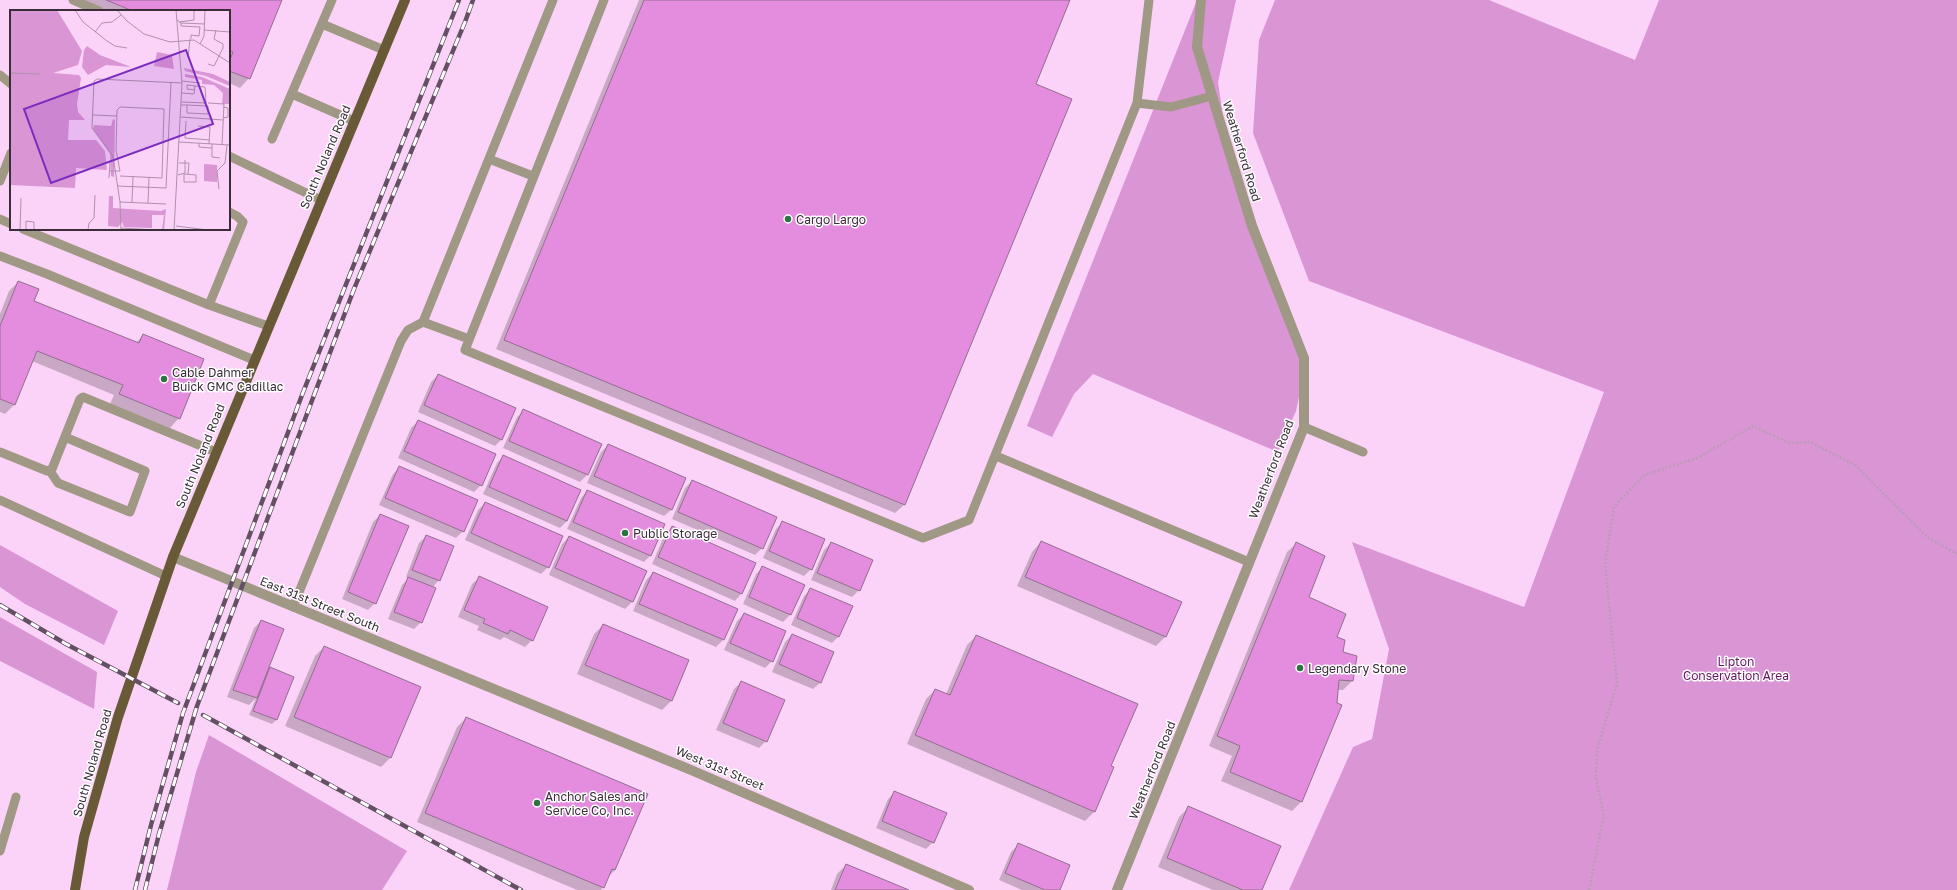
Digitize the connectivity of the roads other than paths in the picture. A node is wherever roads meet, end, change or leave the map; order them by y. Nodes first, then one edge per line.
1 (73, 0) edge
2 (332, 0) edge
3 (405, 0) edge
4 (553, 0) edge
5 (604, 0) edge
6 (1149, 0) edge
7 (1201, 0) edge
8 (97, 10) edge
9 (322, 24) junction
10 (384, 50) junction
11 (0, 75) edge
12 (10, 83) edge
13 (292, 94) junction
14 (1212, 96) junction
15 (1137, 103) junction
16 (354, 121) junction
17 (272, 139) dead end
18 (10, 156) edge
19 (230, 157) edge
20 (489, 159) junction
21 (533, 176) junction
22 (0, 181) edge
23 (321, 200) junction
24 (230, 212) edge
25 (0, 220) edge
26 (10, 224) edge
27 (25, 230) edge
28 (0, 256) edge
29 (209, 305) junction
30 (423, 322) junction
31 (268, 326) junction
32 (469, 339) junction
33 (254, 360) junction
34 (1304, 427) junction
35 (65, 437) junction
36 (0, 452) edge
37 (216, 452) junction
38 (1363, 452) dead end
39 (996, 456) junction
40 (50, 471) junction
41 (0, 500) edge
42 (173, 557) junction
43 (1249, 562) junction
44 (166, 576) junction
45 (293, 607) junction
46 (458, 674) joint
47 (16, 796) dead end
48 (0, 851) edge
49 (75, 890) edge
50 (970, 890) edge
51 (1117, 890) edge

1 - 8 lane
2 - 9 lane
3 - 10 main road, South Noland Road
4 - 20 lane
5 - 21 lane
6 - 15 lane
7 - 14 street, Weatherford Road
9 - 10 lane
9 - 13 lane
10 - 16 main road, South Noland Road
11 - 12 lane
13 - 16 lane
13 - 17 lane
14 - 15 lane
14 - 34 street, Weatherford Road
15 - 39 lane
16 - 23 main road, South Noland Road
18 - 22 lane
19 - 23 lane
20 - 21 lane
20 - 30 lane
21 - 32 lane
23 - 31 main road, South Noland Road
24 - 29 lane
25 - 26 lane
27 - 29 lane
28 - 33 lane
29 - 31 lane
30 - 32 lane
30 - 45 lane
31 - 33 main road, South Noland Road
32 - 39 lane
33 - 37 main road, South Noland Road
34 - 38 lane
34 - 43 street, Weatherford Road
35 - 37 lane
35 - 40 lane
35 - 40 lane
36 - 40 lane
37 - 42 main road, South Noland Road
39 - 43 lane
41 - 44 lane
42 - 44 main road, South Noland Road
42 - 45 street, East 31st Street South
43 - 51 street, Weatherford Road
44 - 49 main road, South Noland Road
45 - 46 street, East 31st Street South
46 - 50 street, West 31st Street
47 - 48 lane

